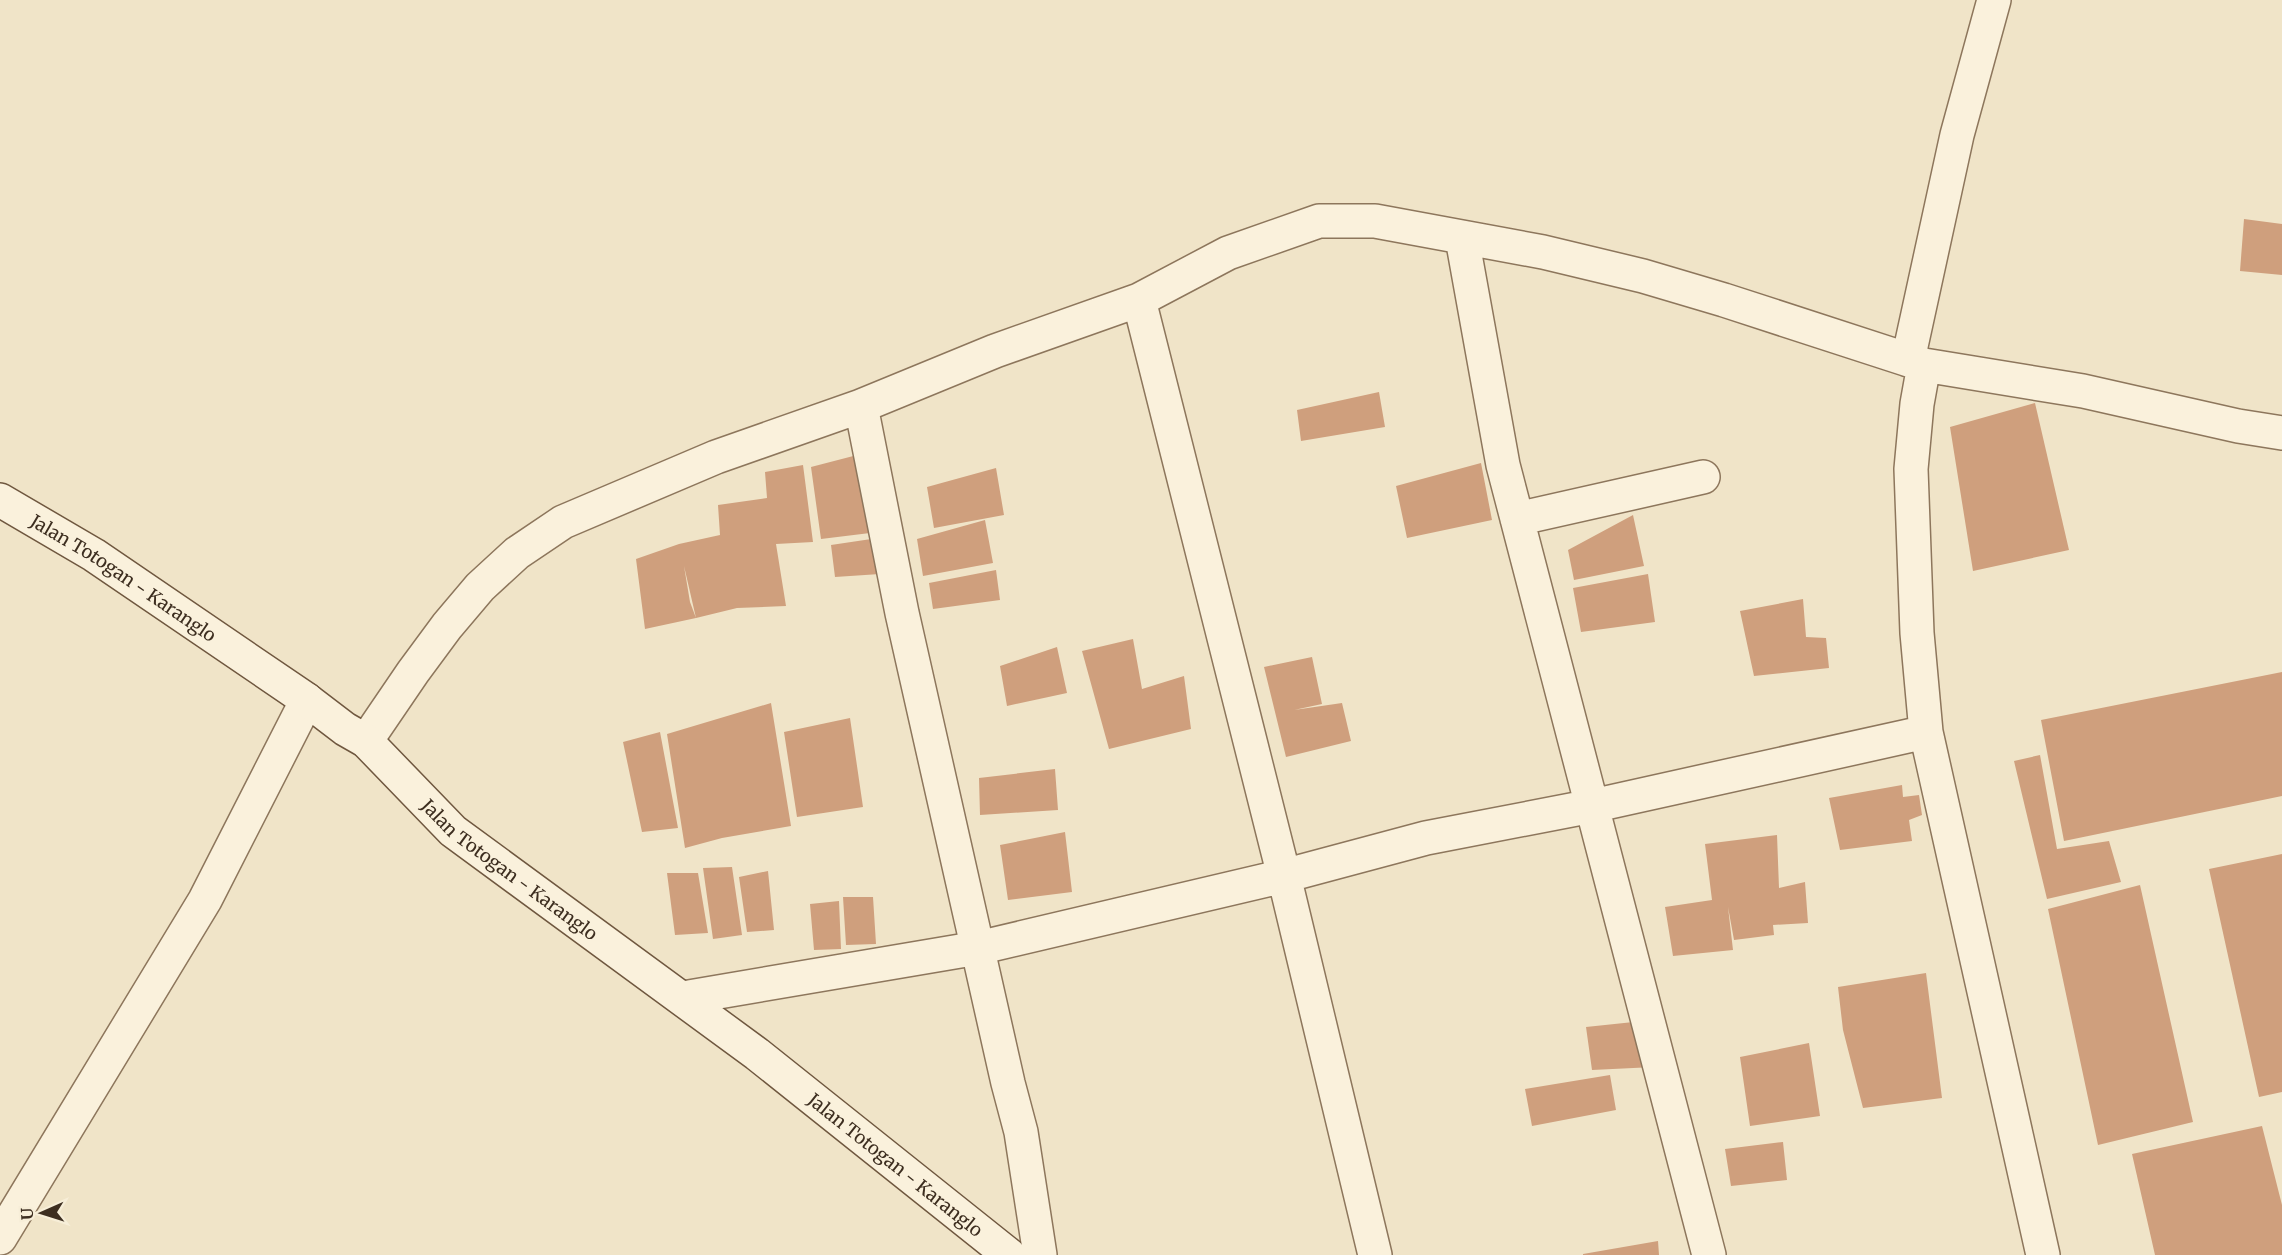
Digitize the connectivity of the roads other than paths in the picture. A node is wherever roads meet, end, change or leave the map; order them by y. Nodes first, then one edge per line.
1 (1994, 0) edge
2 (1462, 238) junction
3 (1139, 300) junction
4 (1916, 363) junction
5 (861, 406) junction
6 (2282, 433) edge
7 (1703, 477) dead end
8 (0, 500) edge
9 (1517, 519) junction
10 (312, 704) junction
11 (1926, 732) junction
12 (356, 735) junction
13 (1592, 806) junction
14 (1284, 876) junction
15 (978, 948) junction
16 (683, 998) junction
17 (0, 1238) edge
18 (1009, 1255) edge
19 (1040, 1255) edge
20 (1375, 1255) edge
21 (1709, 1255) edge
22 (2043, 1255) edge

1 - 4 street
2 - 3 street
2 - 4 street
2 - 9 street
3 - 5 street
3 - 14 street
4 - 6 street
4 - 11 street
5 - 12 street
5 - 15 street
7 - 9 street
8 - 10 street, Jalan Totogan - Karanglo
9 - 13 street
10 - 12 street, Jalan Totogan - Karanglo
10 - 17 street
11 - 13 street
11 - 22 street
12 - 16 street, Jalan Totogan - Karanglo
13 - 14 street
13 - 21 street
14 - 15 street
14 - 20 street
15 - 16 street
15 - 19 street
16 - 18 street, Jalan Totogan - Karanglo

